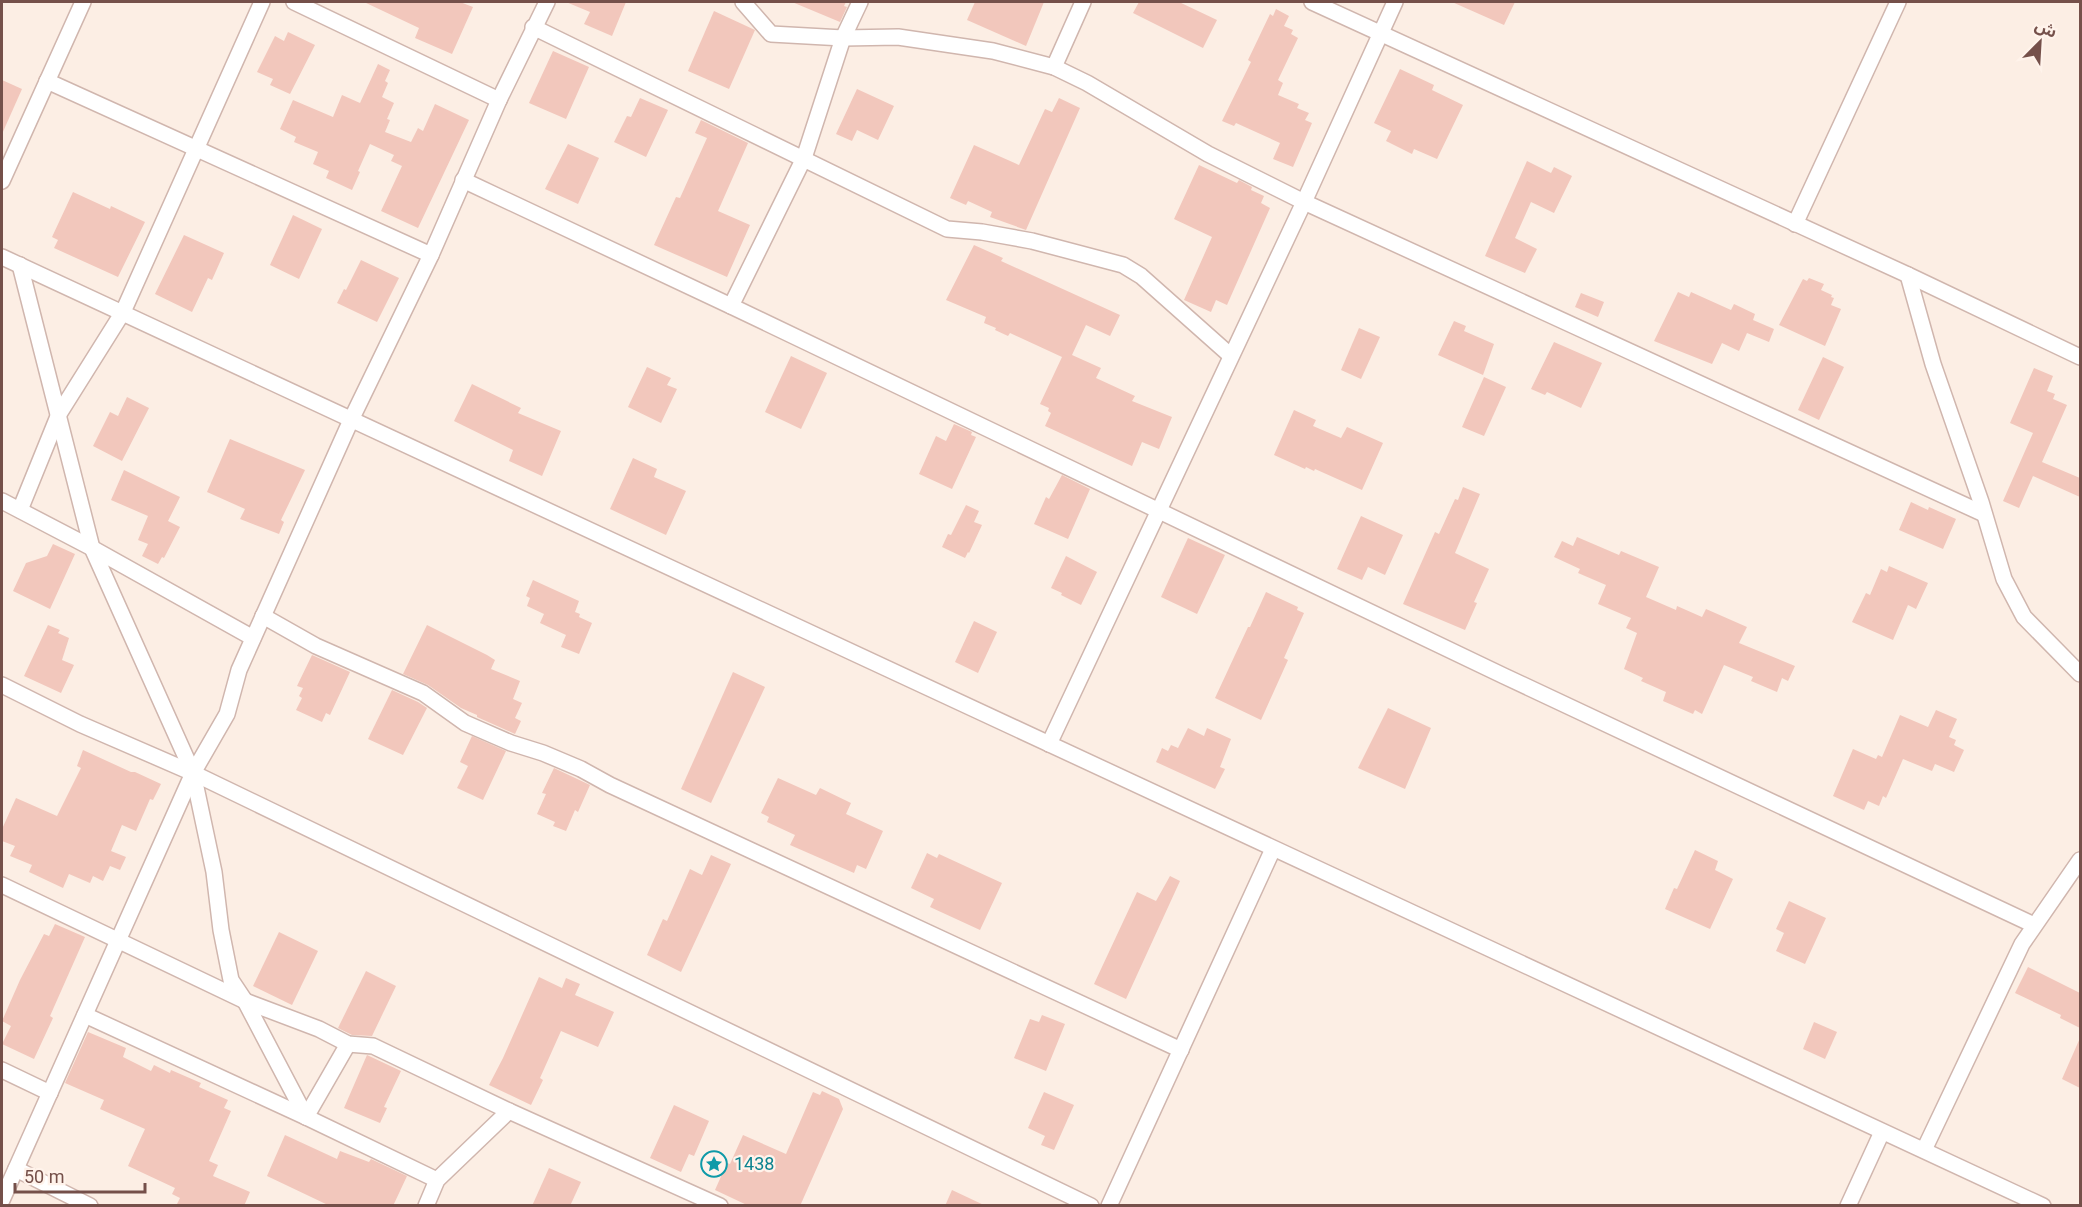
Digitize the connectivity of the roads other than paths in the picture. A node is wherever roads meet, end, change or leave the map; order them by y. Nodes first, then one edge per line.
1 (83, 2) edge
2 (262, 2) edge
3 (294, 2) edge
4 (547, 2) edge
5 (743, 2) edge
6 (860, 2) edge
7 (1083, 2) edge
8 (1312, 2) edge
9 (1395, 2) edge
10 (1898, 2) edge
11 (533, 27) junction
12 (1380, 33) junction
13 (843, 38) junction
14 (1054, 67) junction
15 (47, 81) junction
16 (499, 100) junction
17 (196, 149) junction
18 (804, 158) junction
19 (463, 180) junction
20 (2, 181) edge
21 (1304, 202) junction
22 (1795, 224) junction
23 (431, 255) junction
24 (2, 257) edge
25 (20, 265) junction
26 (1908, 275) junction
27 (731, 306) junction
28 (123, 312) junction
29 (1231, 356) junction
30 (2080, 357) edge
31 (59, 414) junction
32 (351, 420) junction
33 (2, 501) edge
34 (20, 510) junction
35 (1158, 511) junction
36 (1984, 514) junction
37 (92, 548) junction
38 (263, 616) junction
39 (253, 638) junction
40 (2080, 674) edge
41 (2, 686) edge
42 (1049, 744) junction
43 (193, 773) junction
44 (1273, 849) junction
45 (2080, 860) edge
46 (2, 885) edge
47 (2034, 925) junction
48 (118, 940) junction
49 (245, 1001) junction
50 (85, 1015) junction
51 (348, 1044) junction
52 (1181, 1050) junction
53 (2, 1070) edge
54 (50, 1093) junction
55 (509, 1111) junction
56 (306, 1117) junction
57 (1882, 1132) junction
58 (1924, 1150) junction
59 (16, 1169) junction
60 (437, 1180) junction
61 (2, 1200) edge
62 (695, 1200) edge
63 (90, 1206) edge
64 (426, 1206) edge
65 (720, 1206) edge
66 (1091, 1206) edge
67 (1109, 1206) edge
68 (1848, 1206) edge
69 (2043, 1206) edge

1 - 15 street
2 - 17 street
3 - 16 street
4 - 11 street
5 - 13 street
6 - 13 street
7 - 14 street
8 - 12 street
9 - 12 street
10 - 22 street
11 - 16 street
11 - 18 street
12 - 21 street
12 - 22 street
13 - 14 street
13 - 18 street
14 - 21 street
15 - 17 street
15 - 20 street
16 - 19 street
17 - 23 street
17 - 28 street
18 - 27 street
18 - 29 street
19 - 23 street
19 - 27 street
21 - 29 street
21 - 36 street
22 - 26 street
23 - 32 street
24 - 25 street
25 - 28 street
25 - 31 street
26 - 30 street
26 - 36 street
27 - 35 street
28 - 31 street
28 - 32 street
29 - 35 street
31 - 34 street
31 - 37 street
32 - 38 street
32 - 42 street
33 - 34 street
34 - 37 street
35 - 42 street
35 - 47 street
36 - 40 street
37 - 39 street
37 - 43 street
38 - 39 street
38 - 52 street
39 - 43 street
41 - 43 street
42 - 44 street
43 - 48 street
43 - 49 street
43 - 66 street
44 - 52 street
44 - 57 street
45 - 47 street
46 - 48 street
47 - 58 street
48 - 49 street
48 - 50 street
49 - 51 street
49 - 56 street
50 - 54 street
50 - 56 street
51 - 55 street
51 - 56 street
52 - 67 street
53 - 54 street
54 - 59 street
55 - 60 street
55 - 62 street
56 - 60 street
57 - 58 street
57 - 68 street
58 - 69 street
59 - 61 street
59 - 63 street
60 - 64 street
62 - 65 street

